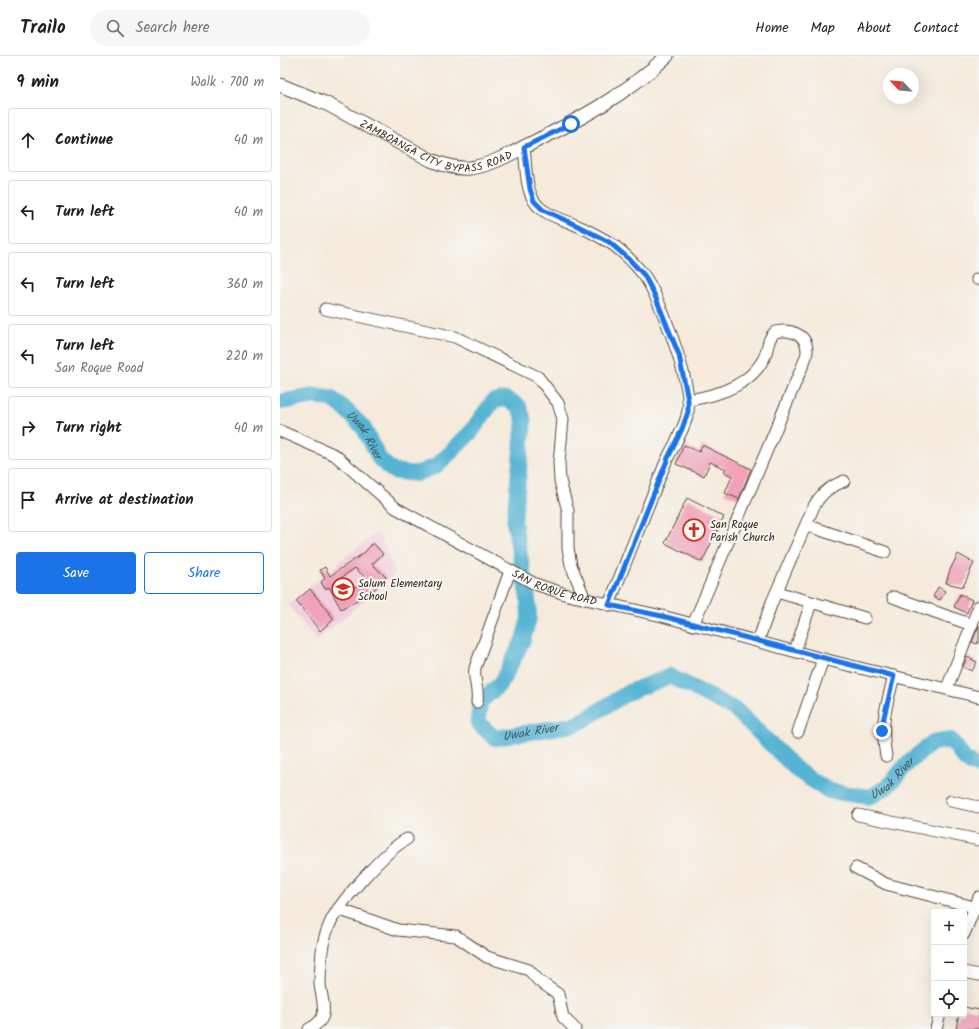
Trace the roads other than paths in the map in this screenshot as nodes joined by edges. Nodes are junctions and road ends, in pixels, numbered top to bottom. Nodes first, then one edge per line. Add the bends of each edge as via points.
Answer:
1 (667, 56) edge
2 (280, 85) edge
3 (524, 147) junction
4 (325, 309) dead end
5 (688, 400) junction
6 (280, 430) edge
7 (844, 481) dead end
8 (806, 525) junction
9 (885, 552) dead end
10 (510, 571) junction
11 (777, 592) junction
12 (893, 597) dead end
13 (586, 599) junction
14 (811, 603) junction
15 (609, 605) junction
16 (979, 606) edge
17 (865, 618) dead end
18 (693, 625) junction
19 (972, 625) junction
20 (758, 642) junction
21 (795, 651) junction
22 (823, 659) junction
23 (894, 676) junction
24 (947, 688) junction
25 (979, 697) edge
26 (477, 702) dead end
27 (798, 732) dead end
28 (886, 756) dead end
29 (950, 801) dead end
30 (979, 807) edge
31 (858, 815) dead end
32 (407, 839) dead end
33 (979, 840) edge
34 (856, 868) dead end
35 (979, 897) edge
36 (338, 909) junction
37 (975, 915) edge
38 (967, 929) edge
39 (967, 973) edge
40 (979, 975) edge
41 (939, 1017) edge
42 (309, 1029) edge
43 (575, 1029) edge
44 (936, 1029) edge

1 - 3 main road, ZAMBOANGA CITY BYPASS ROAD via 621,95
2 - 3 main road, ZAMBOANGA CITY BYPASS ROAD via 327,104 445,166 480,166
3 - 5 street via 534,201 543,210 609,242 644,275 679,355
4 - 13 street via 455,337 538,377 558,403 563,419 559,463 560,481 568,511 568,548 571,565
5 - 15 street via 688,412 682,429
5 - 18 street via 714,396 747,378 764,359 768,340 775,332 790,331 799,334 804,342 807,351 802,367
6 - 10 street, SAN ROQUE ROAD via 335,455 396,508
7 - 8 street via 828,488 820,495
8 - 9 street
8 - 11 street
10 - 13 street, SAN ROQUE ROAD via 535,584
10 - 26 street via 475,668
11 - 14 street
11 - 20 street
12 - 19 street
13 - 15 street, SAN ROQUE ROAD
14 - 17 street
14 - 21 street
15 - 18 street, SAN ROQUE ROAD
16 - 19 street
18 - 20 street, SAN ROQUE ROAD
19 - 24 street
20 - 21 street, SAN ROQUE ROAD
21 - 22 street, SAN ROQUE ROAD
22 - 23 street, SAN ROQUE ROAD
22 - 27 street
23 - 24 street, SAN ROQUE ROAD
23 - 28 street via 883,721
24 - 25 street, SAN ROQUE ROAD
29 - 30 street
31 - 33 street
32 - 36 street via 391,850
34 - 37 street via 886,884
35 - 37 street
36 - 42 street via 326,932 323,948 320,983 323,1016
36 - 43 street via 398,930 456,936 487,957 529,970 539,981 558,994 563,1017
37 - 38 street
39 - 40 street
41 - 44 street

